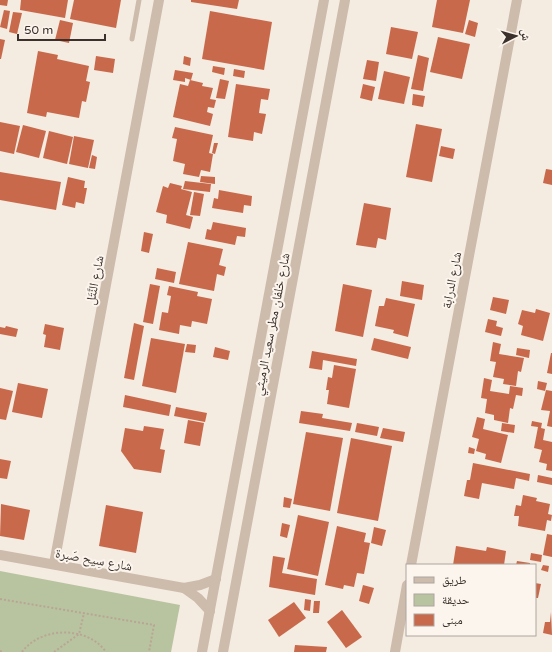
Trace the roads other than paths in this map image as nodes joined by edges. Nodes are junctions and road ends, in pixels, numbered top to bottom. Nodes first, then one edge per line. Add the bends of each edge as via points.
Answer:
1 (139, 0) edge
2 (159, 0) edge
3 (324, 0) edge
4 (345, 0) edge
5 (517, 0) edge
6 (132, 39) dead end
7 (0, 555) edge
8 (54, 564) junction
9 (411, 564) edge
10 (216, 578) junction
11 (184, 588) junction
12 (406, 591) edge
13 (210, 611) junction
14 (202, 652) edge
15 (223, 652) edge
16 (395, 652) edge

1 - 6 lane
2 - 8 street, شارع النَّتَل
3 - 10 street, شارع خلفان مطر سعيد الرميثي
4 - 15 street, شارع خلفان مطر سعيد الرميثي
5 - 9 street, شارع الدرابة
7 - 8 street, شارع سِيح صَبرة
8 - 11 street, شارع سِيح صَبرة
10 - 11 street, شارع سِيح صَبرة
10 - 13 street, شارع خلفان مطر سعيد الرميثي
11 - 13 street, شارع سِيح صَبرة
12 - 16 street
13 - 14 street, شارع خلفان مطر سعيد الرميثي

